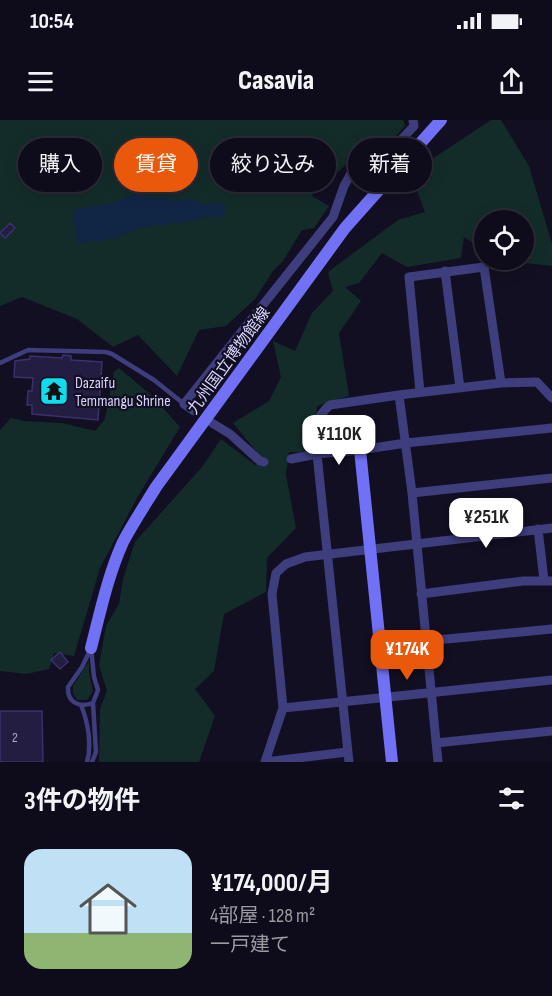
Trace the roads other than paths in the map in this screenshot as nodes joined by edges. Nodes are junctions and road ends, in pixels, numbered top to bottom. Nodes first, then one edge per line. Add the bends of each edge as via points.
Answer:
1 (413, 120) edge
2 (441, 120) edge
3 (445, 271) junction
4 (0, 363) edge
5 (501, 382) junction
6 (460, 388) junction
7 (420, 392) junction
8 (399, 395) junction
9 (552, 398) edge
10 (183, 404) junction
11 (194, 411) dead end
12 (212, 423) dead end
13 (552, 428) edge
14 (406, 443) junction
15 (360, 450) junction
16 (317, 454) junction
17 (291, 459) dead end
18 (264, 462) dead end
19 (552, 478) edge
20 (412, 493) junction
21 (552, 528) edge
22 (538, 529) junction
23 (416, 544) junction
24 (371, 550) junction
25 (328, 555) junction
26 (548, 580) edge
27 (421, 594) junction
28 (552, 629) edge
29 (426, 641) junction
30 (91, 648) junction
31 (552, 680) edge
32 (432, 692) junction
33 (385, 697) junction
34 (343, 701) junction
35 (93, 703) junction
36 (81, 705) junction
37 (282, 708) junction
38 (552, 730) edge
39 (436, 742) junction
40 (347, 752) junction
41 (87, 762) edge
42 (92, 762) edge
43 (265, 762) edge
44 (349, 762) edge
45 (392, 762) edge
46 (438, 762) edge

1 - 10 street via 414,126 382,160 353,170 333,217
2 - 30 main road, 九州国立博物館線 via 345,228 156,487 123,544
3 - 5 street via 484,267
3 - 6 street
3 - 7 street via 409,277
4 - 10 lane via 28,350 106,352 154,380
5 - 6 street
5 - 9 street via 537,382
6 - 7 street
7 - 8 street
8 - 14 street
8 - 16 street via 330,405 317,421
10 - 11 street
12 - 18 street
13 - 14 street
14 - 15 street
14 - 20 street
15 - 16 street
15 - 24 main road
16 - 17 street
16 - 25 street
19 - 20 street
20 - 23 street
21 - 22 street
22 - 23 street
22 - 26 street
23 - 24 street
23 - 27 street
24 - 25 street
24 - 33 main road
25 - 34 street
25 - 37 street via 305,557 286,564 276,573 272,594
26 - 27 street
27 - 29 street
28 - 29 street
29 - 32 street
30 - 35 lane via 98,690
30 - 36 lane via 69,687 70,698
31 - 32 street
32 - 33 street
32 - 39 street
33 - 34 street
33 - 45 main road
34 - 37 street
34 - 40 street
35 - 36 lane
35 - 42 lane via 96,752
36 - 41 lane via 86,719
37 - 43 street
38 - 39 street
39 - 46 street
40 - 43 street
40 - 44 street

